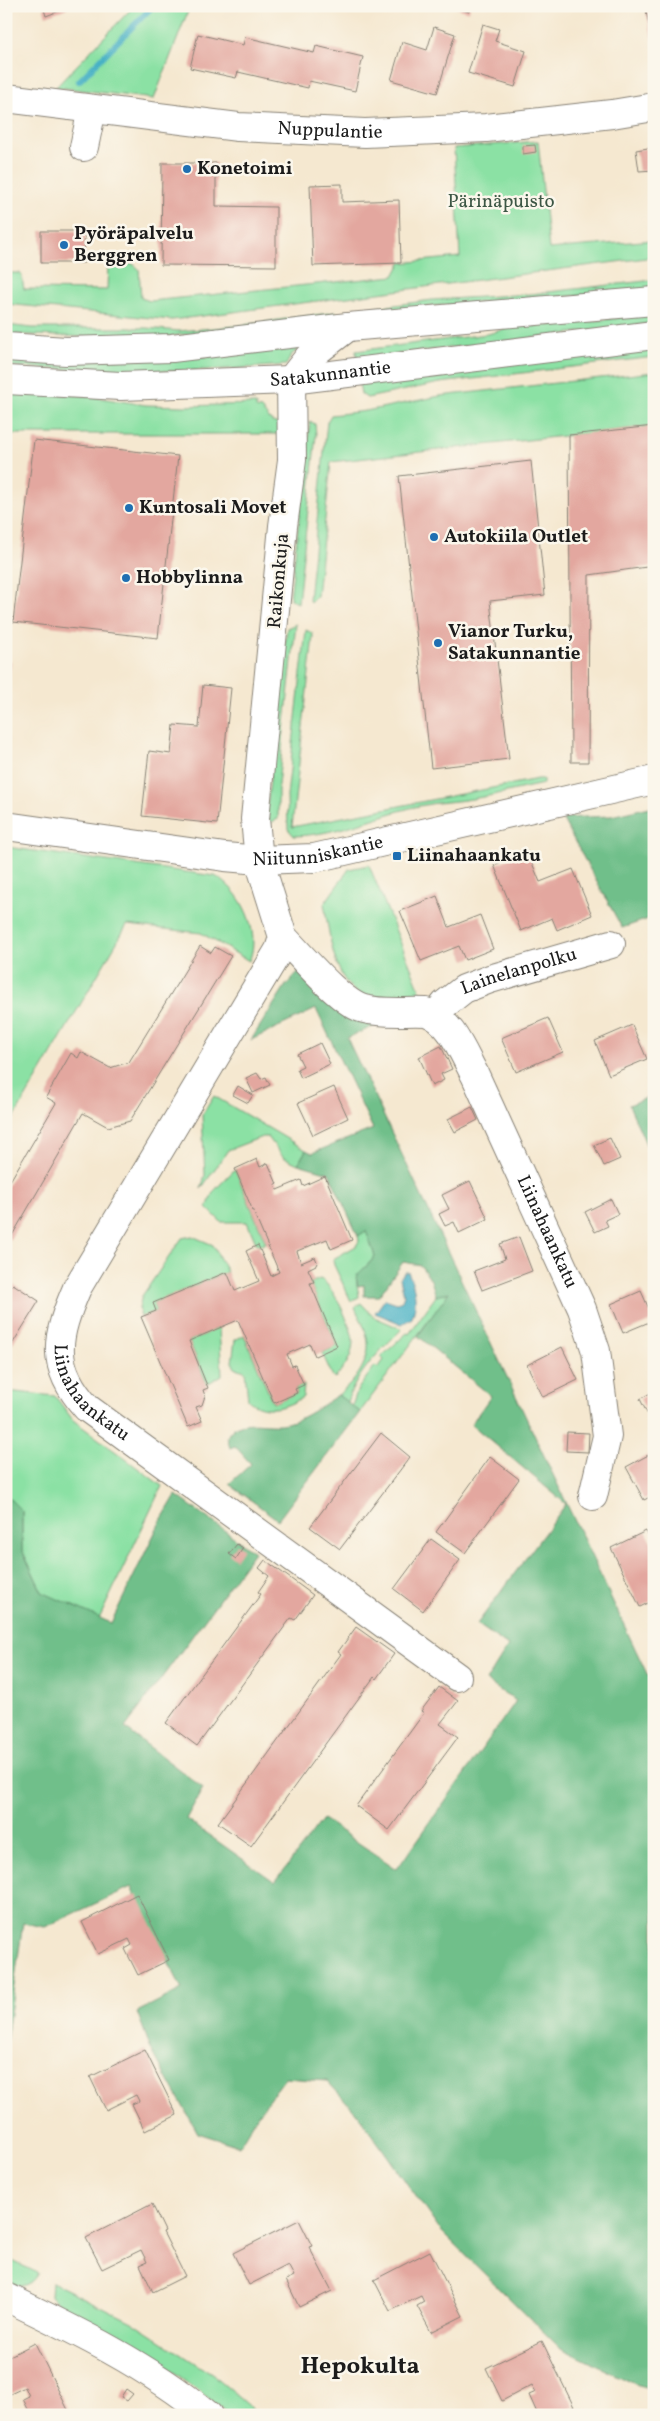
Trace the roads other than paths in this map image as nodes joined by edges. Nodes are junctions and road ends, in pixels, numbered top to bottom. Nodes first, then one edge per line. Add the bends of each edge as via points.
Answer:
1 (6, 98) edge
2 (654, 107) edge
3 (92, 108) junction
4 (84, 146) dead end
5 (654, 301) edge
6 (348, 328) junction
7 (654, 335) edge
8 (6, 347) edge
9 (6, 380) edge
10 (291, 380) junction
11 (654, 780) edge
12 (6, 826) edge
13 (259, 860) junction
14 (283, 937) junction
15 (611, 944) dead end
16 (436, 1015) junction
17 (593, 1496) dead end
18 (457, 1677) dead end
19 (6, 2297) edge
20 (208, 2415) edge

1 - 3 street, Nuppulantie
2 - 3 street, Nuppulantie via 486,128 366,132 238,126
3 - 4 street
5 - 6 street
6 - 8 street via 163,349 74,351
6 - 10 street via 309,357
7 - 10 street, Satakunnantie
9 - 10 street, Satakunnantie via 121,386
10 - 13 street, Raikonkuja via 292,460 255,819
11 - 13 street, Niitunniskantie via 314,858
12 - 13 street, Niitunniskantie
13 - 14 street
14 - 16 street via 334,989 362,1008
14 - 18 street, Liinahaankatu via 279,950 77,1288 62,1326 58,1349 60,1361 77,1397 102,1420
15 - 16 street, Lainelanpolku via 464,989
16 - 17 street, Liinahaankatu via 454,1038 475,1075 582,1309 596,1351 606,1436
19 - 20 street via 112,2349

